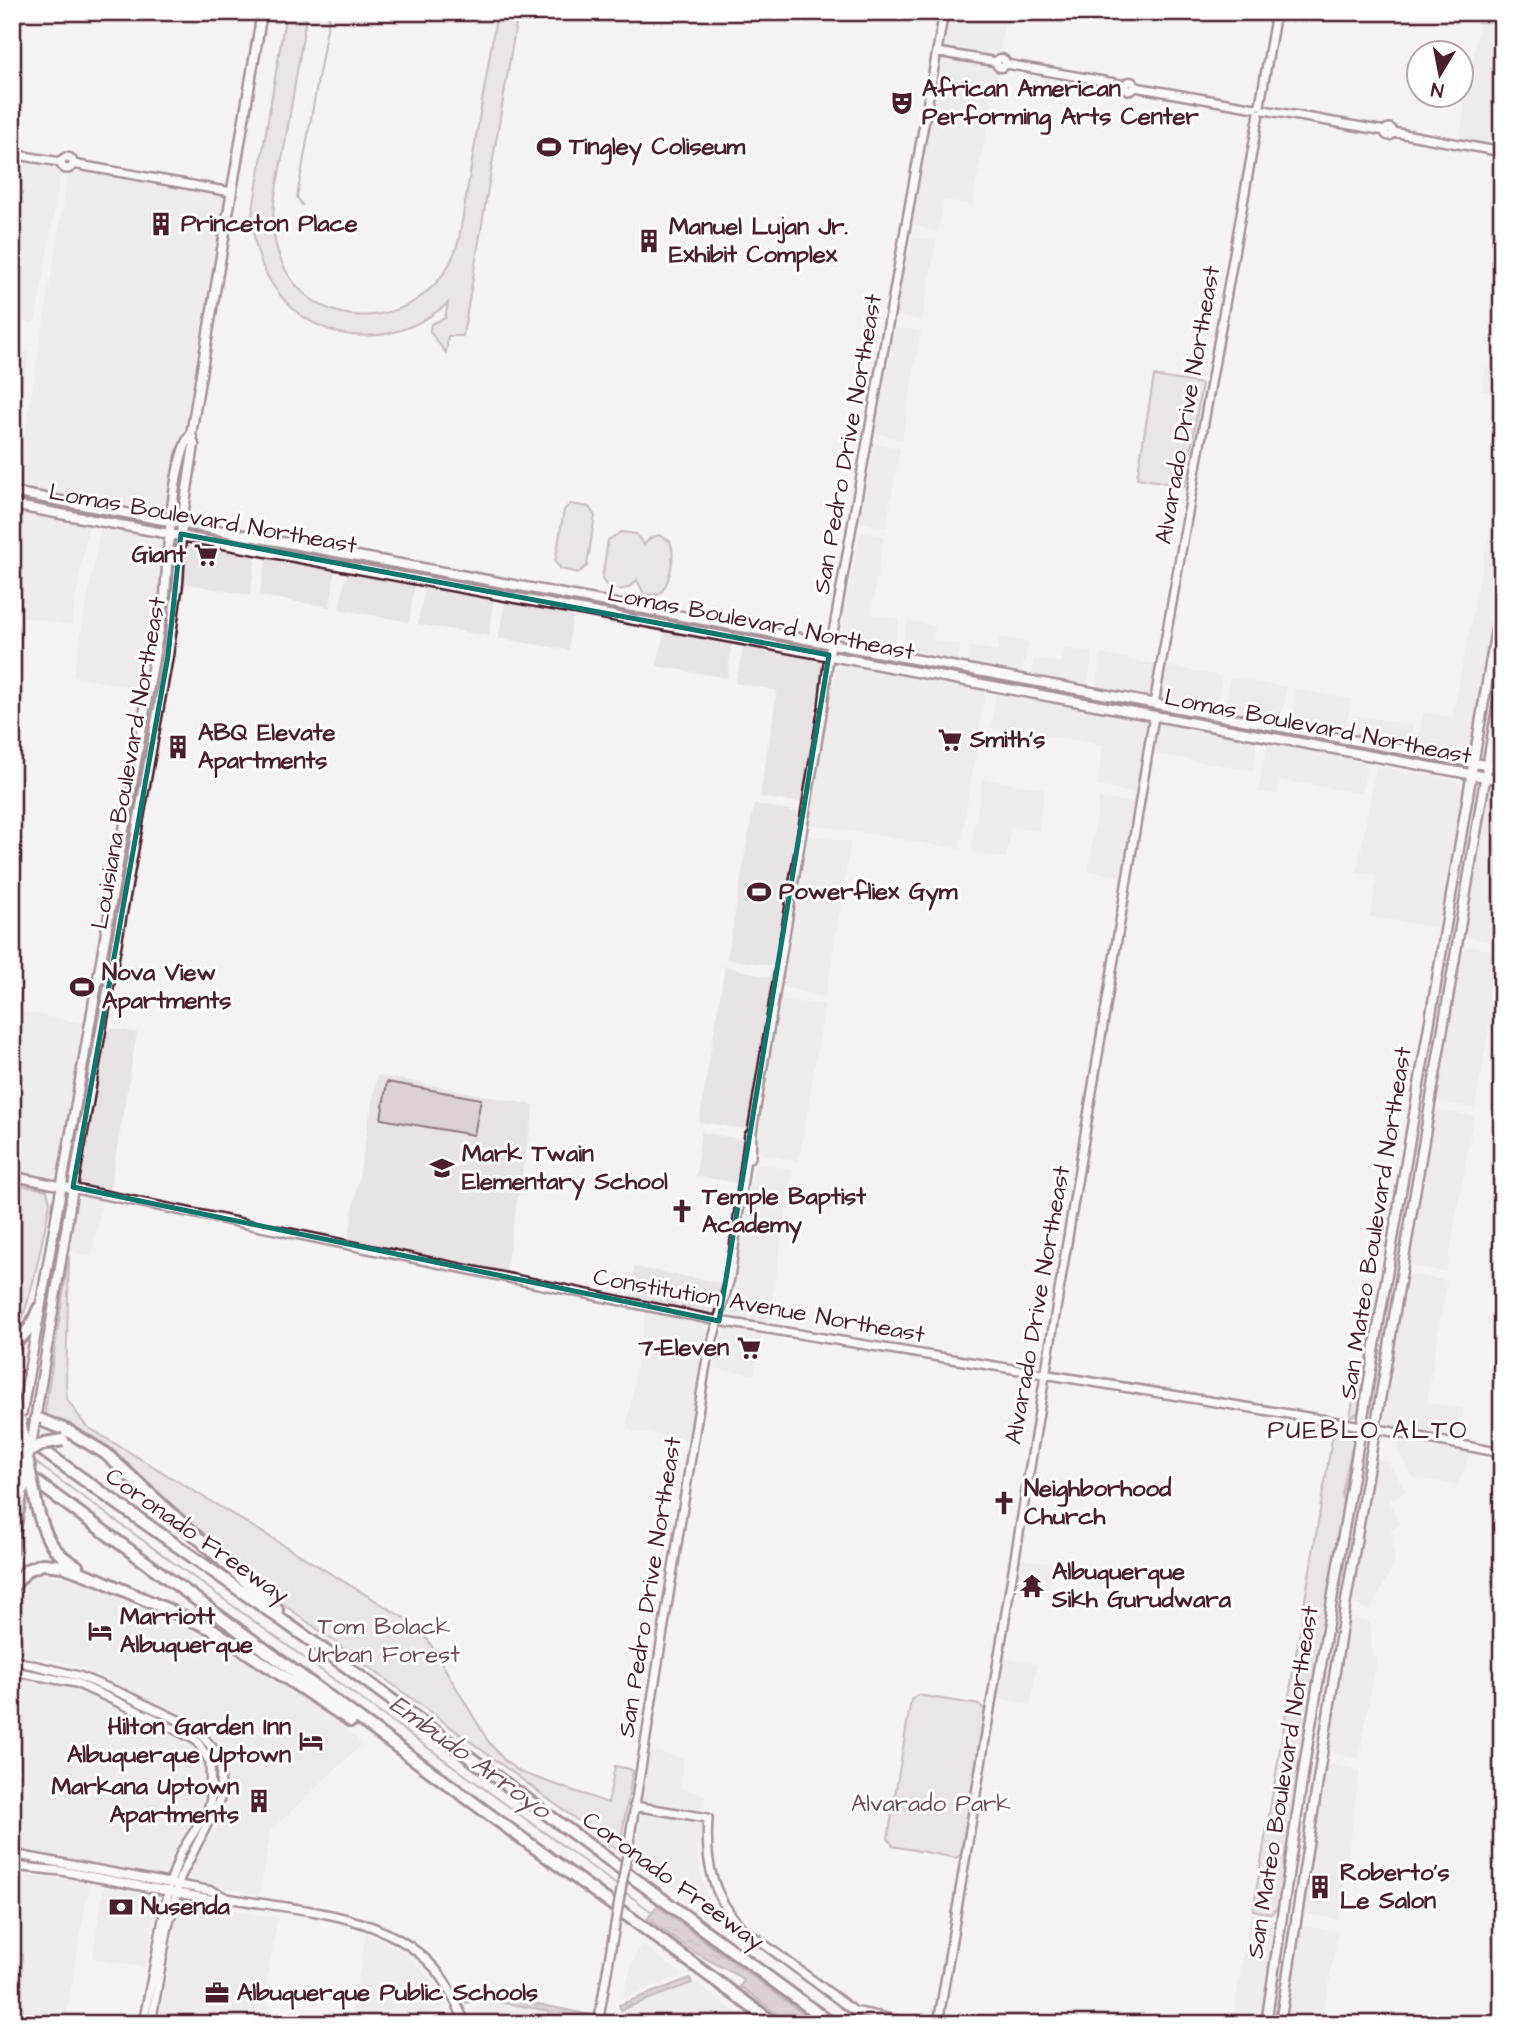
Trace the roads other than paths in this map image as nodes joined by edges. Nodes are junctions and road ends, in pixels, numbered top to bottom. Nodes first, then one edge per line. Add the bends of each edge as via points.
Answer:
1 (262, 12) edge
2 (944, 12) edge
3 (1276, 12) edge
4 (937, 52) junction
5 (1259, 109) junction
6 (1502, 152) edge
7 (12, 154) edge
8 (231, 192) junction
9 (191, 434) junction
10 (12, 492) edge
11 (12, 505) edge
12 (171, 520) junction
13 (182, 522) junction
14 (170, 532) junction
15 (181, 534) junction
16 (1502, 594) edge
17 (832, 643) junction
18 (829, 655) junction
19 (1502, 679) edge
20 (1154, 704) junction
21 (1154, 716) junction
22 (1473, 764) junction
23 (1486, 765) junction
24 (1502, 768) edge
25 (1471, 776) junction
26 (1485, 778) junction
27 (1502, 780) edge
28 (12, 1177) edge
29 (61, 1185) junction
30 (73, 1187) junction
31 (39, 1308) junction
32 (719, 1321) junction
33 (12, 1346) edge
34 (1045, 1374) junction
35 (36, 1420) junction
36 (1362, 1426) junction
37 (1374, 1428) junction
38 (33, 1434) joint
39 (88, 1443) junction
40 (19, 1446) edge
41 (1502, 1454) edge
42 (12, 1471) edge
43 (46, 1489) junction
44 (23, 1492) joint
45 (12, 1552) edge
46 (97, 1579) junction
47 (12, 1588) edge
48 (313, 1642) junction
49 (12, 1660) edge
50 (12, 1671) edge
51 (395, 1747) junction
52 (634, 1806) junction
53 (15, 1854) edge
54 (12, 1866) edge
55 (174, 1883) junction
56 (167, 1892) junction
57 (176, 1893) junction
58 (227, 1898) junction
59 (143, 2024) edge
60 (151, 2024) edge
61 (466, 2024) edge
62 (598, 2024) edge
63 (775, 2024) edge
64 (832, 2024) edge
65 (916, 2024) edge
66 (938, 2024) edge
67 (1266, 2024) edge
68 (1280, 2024) edge

1 - 8 main road, Louisiana Boulevard Northeast
2 - 4 street, San Pedro Drive Northeast
3 - 5 street, Alvarado Drive Northeast
4 - 5 street via 997,62 1002,59 1006,64 1126,85 1131,82 1135,87
4 - 17 street, San Pedro Drive Northeast
5 - 6 street
5 - 20 street, Alvarado Drive Northeast
7 - 8 street via 61,162 66,169 73,164
8 - 9 main road, Louisiana Boulevard Northeast
9 - 12 main road, Louisiana Boulevard Northeast via 184,445
9 - 13 main road, Louisiana Boulevard Northeast via 194,445
10 - 12 main road, Lomas Boulevard Northeast
11 - 14 main road, Lomas Boulevard Northeast
12 - 13 main road, Lomas Boulevard Northeast
12 - 14 main road, Louisiana Boulevard Northeast
13 - 15 main road, Louisiana Boulevard Northeast
13 - 17 main road, Lomas Boulevard Northeast
14 - 15 main road, Lomas Boulevard Northeast
14 - 29 main road, Louisiana Boulevard Northeast via 164,600
15 - 18 main road, Lomas Boulevard Northeast
15 - 30 main road, Louisiana Boulevard Northeast via 169,649
16 - 22 main road, San Mateo Boulevard Northeast
17 - 18 street, San Pedro Drive Northeast
17 - 20 main road, Lomas Boulevard Northeast
18 - 21 main road, Lomas Boulevard Northeast
18 - 32 street, San Pedro Drive Northeast via 748,1142 730,1278
19 - 23 main road, San Mateo Boulevard Northeast
20 - 22 main road, Lomas Boulevard Northeast
21 - 25 main road, Lomas Boulevard Northeast
21 - 34 street, Alvarado Drive Northeast
22 - 23 main road, Lomas Boulevard Northeast
22 - 25 main road, San Mateo Boulevard Northeast
23 - 24 main road, Lomas Boulevard Northeast
23 - 26 main road, San Mateo Boulevard Northeast
25 - 26 main road, Lomas Boulevard Northeast
25 - 36 main road, San Mateo Boulevard Northeast
26 - 27 main road, Lomas Boulevard Northeast
26 - 37 main road, San Mateo Boulevard Northeast
28 - 29 street, Constitution Avenue Northeast
29 - 30 street, Constitution Avenue Northeast
29 - 31 main road, Louisiana Boulevard Northeast
30 - 32 street, Constitution Avenue Northeast
30 - 35 main road, Louisiana Boulevard Northeast
31 - 33 highway via 30,1328
31 - 40 main road, Louisiana Boulevard Northeast
32 - 34 street, Constitution Avenue Northeast
32 - 52 street, San Pedro Drive Northeast via 706,1364
34 - 36 street, Constitution Avenue Northeast
34 - 66 street, Alvarado Drive Northeast
35 - 38 main road, Louisiana Boulevard Northeast, bridge
35 - 39 highway
36 - 37 street, Constitution Avenue Northeast
36 - 67 main road, San Mateo Boulevard Northeast
37 - 41 street, Constitution Avenue Northeast
37 - 68 main road, San Mateo Boulevard Northeast
38 - 40 highway, bridge
39 - 40 highway, bridge via 63,1440
39 - 48 highway
40 - 42 highway, bridge
40 - 43 highway, Coronado Freeway
40 - 44 highway, bridge
40 - 46 highway, bridge via 49,1544
40 - 48 highway, Coronado Freeway
42 - 43 highway
43 - 51 highway, Coronado Freeway
44 - 45 main road
46 - 47 highway via 63,1566 42,1564 27,1570
46 - 51 highway via 212,1629
48 - 64 highway, Coronado Freeway
49 - 55 street via 90,1680 191,1726 212,1746 221,1768 220,1799
50 - 55 street via 76,1683 180,1730 205,1750 213,1771 211,1798 181,1852
51 - 63 highway, Coronado Freeway
52 - 62 street, San Pedro Drive Northeast, bridge
52 - 65 street via 708,1818 706,1857 712,1883 741,1927 854,2011
53 - 55 street
54 - 56 street
55 - 56 street
55 - 57 street
55 - 58 street
56 - 57 street
56 - 59 street
57 - 58 street
57 - 60 street
58 - 61 street via 365,1924 393,1936 439,1974

